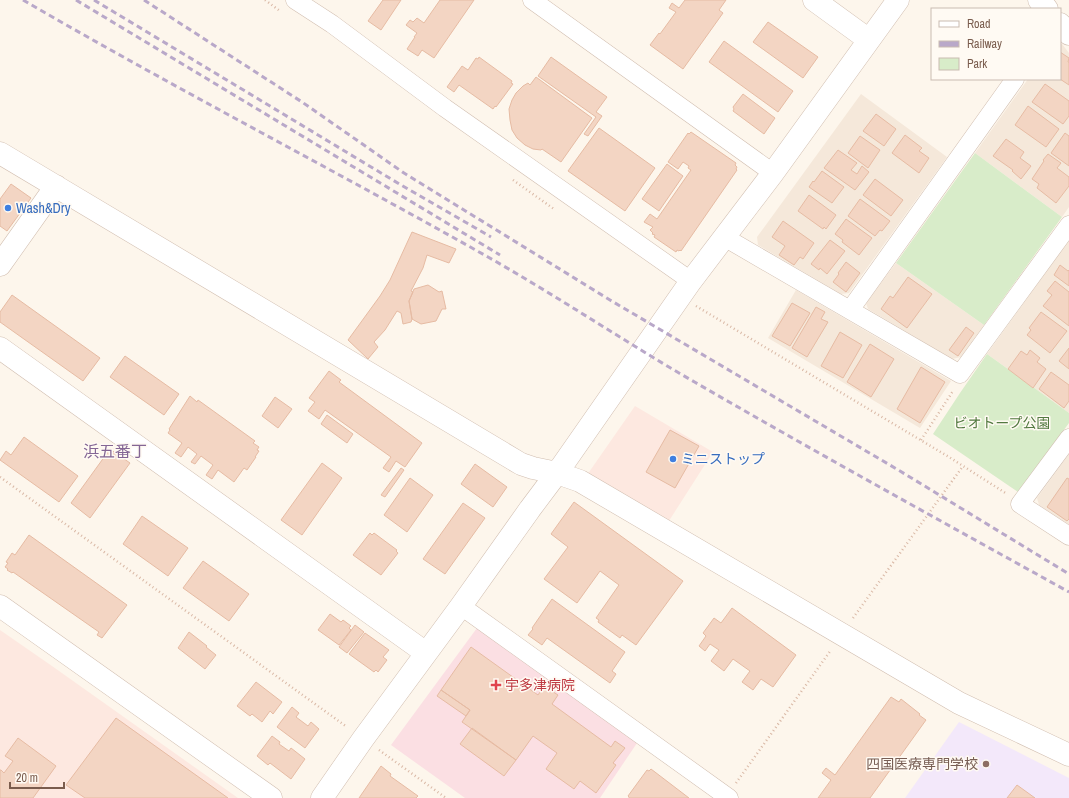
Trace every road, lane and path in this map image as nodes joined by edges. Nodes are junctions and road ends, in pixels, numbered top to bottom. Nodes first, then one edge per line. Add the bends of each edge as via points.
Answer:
1 (295, 0) edge
2 (532, 0) edge
3 (814, 0) edge
4 (898, 0) edge
5 (1039, 0) edge
6 (1046, 8) edge
7 (1061, 25) edge
8 (1069, 34) edge
9 (869, 40) junction
10 (1014, 80) edge
11 (0, 153) edge
12 (773, 173) junction
13 (56, 186) junction
14 (1069, 225) edge
15 (724, 237) junction
16 (0, 265) edge
17 (691, 281) junction
18 (697, 307) dead end
19 (850, 310) junction
20 (0, 348) edge
21 (960, 374) junction
22 (1069, 438) edge
23 (921, 440) junction
24 (557, 473) junction
25 (0, 477) edge
26 (1020, 504) junction
27 (1069, 536) edge
28 (0, 606) edge
29 (461, 606) junction
30 (426, 653) junction
31 (363, 739) junction
32 (1069, 755) edge
33 (271, 798) edge
34 (322, 798) edge
35 (446, 798) edge
36 (729, 798) edge

1 - 17 street
2 - 12 street
3 - 9 street
4 - 9 street
5 - 6 street
7 - 8 street
9 - 12 street
10 - 19 street
11 - 13 street
12 - 15 street
13 - 16 street
13 - 24 street via 521,464
14 - 21 street
15 - 17 street
15 - 19 street
17 - 24 street
18 - 23 path
19 - 21 street
20 - 30 street
21 - 23 path via 956,386
22 - 26 street
23 - 26 path
24 - 29 street
24 - 32 street via 580,481 959,703
25 - 31 path
26 - 27 street
28 - 33 street
29 - 30 street
29 - 36 street
30 - 31 street
31 - 34 street
31 - 35 path

